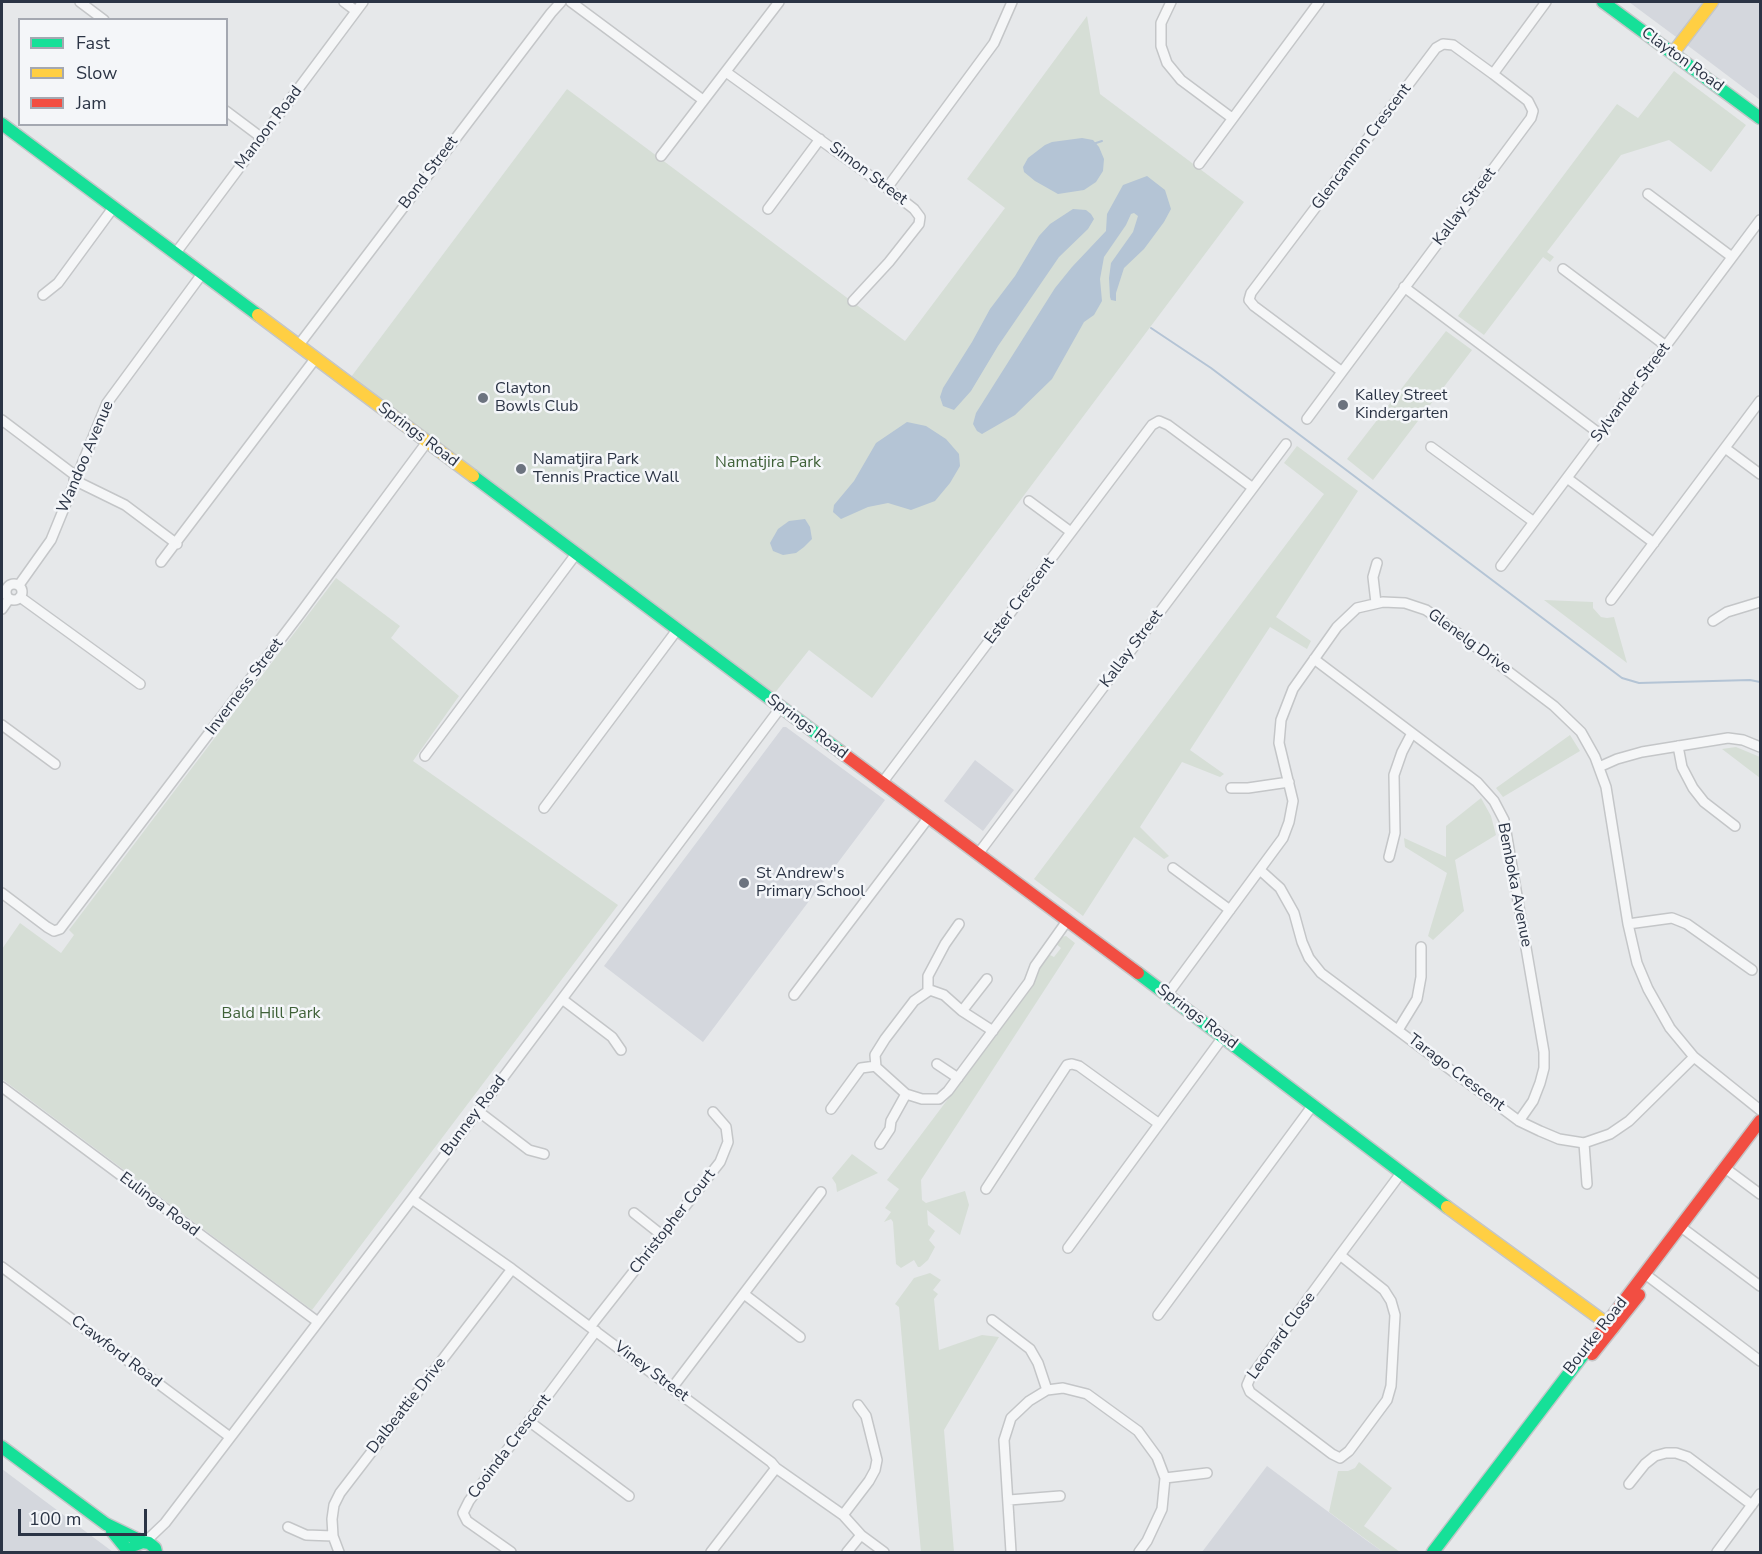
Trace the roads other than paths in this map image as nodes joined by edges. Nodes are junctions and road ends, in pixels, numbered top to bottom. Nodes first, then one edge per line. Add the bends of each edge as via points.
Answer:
1 (80, 2) edge
2 (344, 2) edge
3 (363, 2) edge
4 (561, 2) edge
5 (571, 2) edge
6 (779, 2) edge
7 (1012, 2) edge
8 (1171, 2) edge
9 (1319, 2) edge
10 (1546, 2) edge
11 (1603, 2) edge
12 (1712, 2) edge
13 (356, 11) junction
14 (101, 18) edge
15 (1673, 53) junction
16 (726, 72) junction
17 (1493, 75) junction
18 (703, 100) junction
19 (228, 112) edge
20 (1232, 118) junction
21 (1761, 118) edge
22 (2, 124) edge
23 (262, 138) junction
24 (820, 139) junction
25 (661, 156) dead end
26 (1199, 164) dead end
27 (886, 188) junction
28 (1648, 194) dead end
29 (113, 208) junction
30 (768, 209) dead end
31 (1761, 220) edge
32 (175, 254) junction
33 (1732, 257) junction
34 (1563, 269) dead end
35 (202, 274) junction
36 (1404, 287) junction
37 (43, 295) dead end
38 (853, 301) dead end
39 (298, 346) junction
40 (1666, 346) junction
41 (315, 359) junction
42 (1341, 371) junction
43 (1761, 401) edge
44 (1306, 418) dead end
45 (2, 420) edge
46 (1600, 434) junction
47 (427, 442) junction
48 (1286, 444) dead end
49 (1431, 447) dead end
50 (1725, 448) junction
51 (1761, 474) edge
52 (75, 478) junction
53 (1567, 478) junction
54 (1253, 488) junction
55 (1029, 501) dead end
56 (1534, 522) junction
57 (1071, 532) junction
58 (1654, 543) junction
59 (177, 544) junction
60 (576, 554) junction
61 (161, 562) dead end
62 (1377, 563) dead end
63 (1501, 566) dead end
64 (4, 585) edge
65 (19, 585) junction
66 (20, 597) junction
67 (9, 599) junction
68 (1611, 600) dead end
69 (1761, 602) edge
70 (1376, 603) junction
71 (2, 609) edge
72 (1713, 621) dead end
73 (677, 630) junction
74 (1314, 659) junction
75 (140, 684) dead end
76 (781, 707) junction
77 (2, 725) edge
78 (1412, 733) junction
79 (1678, 746) junction
80 (1761, 747) edge
81 (424, 756) dead end
82 (55, 764) dead end
83 (1599, 767) junction
84 (1289, 782) junction
85 (882, 783) junction
86 (1231, 788) dead end
87 (544, 808) dead end
88 (928, 817) junction
89 (1735, 826) dead end
90 (978, 854) junction
91 (1389, 857) dead end
92 (1173, 868) dead end
93 (1260, 870) junction
94 (2, 893) edge
95 (1230, 910) junction
96 (1067, 921) junction
97 (960, 924) dead end
98 (1628, 924) junction
99 (1421, 947) dead end
100 (1752, 970) dead end
101 (987, 979) dead end
102 (928, 992) junction
103 (794, 995) dead end
104 (1167, 995) junction
105 (562, 999) junction
106 (962, 1011) junction
107 (1398, 1030) junction
108 (993, 1031) junction
109 (1223, 1037) junction
110 (621, 1050) dead end
111 (1694, 1057) junction
112 (937, 1064) dead end
113 (876, 1066) junction
114 (958, 1078) junction
115 (2, 1087) edge
116 (906, 1094) junction
117 (1313, 1105) junction
118 (831, 1109) dead end
119 (1761, 1110) edge
120 (478, 1111) junction
121 (713, 1112) dead end
122 (1519, 1121) junction
123 (1761, 1121) edge
124 (1158, 1123) junction
125 (1761, 1129) edge
126 (1584, 1143) junction
127 (880, 1144) dead end
128 (544, 1154) dead end
129 (1727, 1170) junction
130 (1401, 1173) junction
131 (1587, 1184) dead end
132 (986, 1189) dead end
133 (821, 1192) dead end
134 (1761, 1194) edge
135 (412, 1199) junction
136 (634, 1213) dead end
137 (1683, 1228) junction
138 (663, 1236) junction
139 (1068, 1248) dead end
140 (1340, 1256) junction
141 (2, 1267) edge
142 (512, 1269) junction
143 (1648, 1277) junction
144 (1761, 1286) edge
145 (744, 1294) junction
146 (1158, 1315) dead end
147 (992, 1320) dead end
148 (318, 1322) junction
149 (1609, 1326) junction
150 (593, 1329) junction
151 (800, 1337) dead end
152 (1761, 1360) edge
153 (672, 1388) junction
154 (1047, 1390) junction
155 (858, 1405) dead end
156 (530, 1422) junction
157 (230, 1437) junction
158 (2, 1447) edge
159 (776, 1468) junction
160 (1207, 1473) dead end
161 (1165, 1478) junction
162 (1629, 1484) dead end
163 (1761, 1494) edge
164 (629, 1496) dead end
165 (1060, 1496) dead end
166 (1009, 1500) junction
167 (1752, 1505) junction
168 (843, 1515) junction
169 (106, 1524) junction
170 (288, 1527) dead end
171 (861, 1535) junction
172 (333, 1536) junction
173 (150, 1546) edge
174 (130, 1552) edge
175 (339, 1552) edge
176 (511, 1552) edge
177 (711, 1552) edge
178 (848, 1552) edge
179 (884, 1552) edge
180 (1011, 1552) edge
181 (1139, 1552) edge
182 (1433, 1552) edge
183 (1442, 1552) edge
184 (1718, 1552) edge

1 - 14 street
2 - 13 street
3 - 13 street, Manoon Road
4 - 39 street, Bond Street
5 - 18 street
6 - 16 street
7 - 27 street via 994,43
8 - 20 street via 1161,23 1161,46 1167,63 1181,80
9 - 20 street
10 - 17 street
11 - 15 main road, Clayton Road
12 - 15 main road
13 - 23 street, Manoon Road
15 - 21 main road, Clayton Road
16 - 18 street
16 - 24 street, Simon Street
17 - 36 street, Kallay Street via 1528,102 1533,111 1531,118
17 - 42 street, Glencannon Crescent via 1453,45 1436,48 1245,300
18 - 25 street
19 - 23 street
20 - 26 street
22 - 29 main road, Springs Road
23 - 32 street, Manoon Road
24 - 27 street, Simon Street
24 - 30 street
27 - 38 street, Simon Street via 914,209 920,217 919,224
28 - 33 street
29 - 32 main road, Springs Road
29 - 37 street via 58,283
31 - 33 street, Sylvander Street
32 - 35 main road, Springs Road
33 - 40 street, Sylvander Street
34 - 40 street
35 - 39 main road, Springs Road
35 - 52 street, Wandoo Avenue via 107,403
36 - 42 street, Kallay Street
36 - 46 street
39 - 41 main road, Springs Road
40 - 46 street, Sylvander Street
41 - 47 main road, Springs Road
41 - 59 street
42 - 44 street, Kallay Street
43 - 50 street
45 - 52 street
46 - 53 street, Sylvander Street
47 - 60 main road, Springs Road
47 - 94 street, Inverness Street via 60,929 54,931
48 - 54 street, Kallay Street
49 - 56 street
50 - 51 street
50 - 58 street
52 - 59 street via 125,505
52 - 65 street, Wandoo Avenue via 51,540
53 - 56 street, Sylvander Street
53 - 58 street
54 - 57 street, Ester Crescent via 1158,417
54 - 90 street, Kallay Street
55 - 57 street
56 - 63 street, Sylvander Street
57 - 85 street, Ester Crescent
58 - 68 street
59 - 61 street
60 - 73 main road, Springs Road
60 - 81 street
62 - 70 street via 1373,578
64 - 65 street
64 - 67 street
65 - 66 street
66 - 67 street
66 - 75 street
67 - 71 street
69 - 72 street via 1727,612
70 - 74 street, Glenelg Drive via 1357,608 1337,627
70 - 83 street, Glenelg Drive via 1413,605 1439,619 1566,716 1581,732
73 - 76 main road, Springs Road
73 - 87 street
74 - 78 street, Bemboka Avenue
74 - 84 street, Glenelg Drive via 1293,689 1281,720 1279,743
76 - 85 main road, Springs Road
76 - 105 street, Bunney Road
77 - 82 street
78 - 91 street via 1394,775 1395,833
78 - 122 street, Bemboka Avenue via 1477,782 1504,820 1544,1052 1544,1068 1533,1101
79 - 80 street via 1728,738
79 - 83 street via 1634,754
79 - 89 street via 1682,767 1693,788 1704,802
83 - 98 street, Glenelg Drive via 1608,796
84 - 86 street
84 - 93 street, Glenelg Drive via 1293,801 1289,822
85 - 88 main road, Springs Road
88 - 90 main road, Springs Road
88 - 103 street
90 - 96 main road, Springs Road
92 - 95 street
93 - 95 street, Glenelg Drive
93 - 107 street, Tarago Crescent via 1280,888 1294,913 1309,958 1321,973
95 - 104 street, Glenelg Drive
96 - 104 main road, Springs Road
96 - 108 street
97 - 102 street via 928,976
98 - 100 street via 1672,918 1687,924
98 - 111 street, Glenelg Drive via 1648,989 1670,1028
99 - 107 street via 1417,999
101 - 106 street
102 - 106 street via 944,995
102 - 113 street via 914,1001 881,1045 875,1055
104 - 109 main road, Springs Road
105 - 110 street via 612,1037
105 - 120 street, Bunney Road
106 - 108 street
107 - 122 street, Tarago Crescent
108 - 114 street
109 - 117 main road, Springs Road
109 - 124 street
111 - 119 street, Glenelg Drive
111 - 126 street via 1629,1121 1610,1134
112 - 114 street
113 - 116 street
113 - 118 street via 861,1068
114 - 116 street via 939,1099
115 - 148 street, Eulinga Road
116 - 127 street
117 - 130 main road, Springs Road
117 - 146 street
120 - 128 street via 530,1150
120 - 135 street, Bunney Road
121 - 138 street, Christopher Court via 726,1127 728,1142 720,1162
122 - 126 street, Tarago Crescent via 1559,1139
123 - 129 main road, Bourke Road
124 - 132 street via 1079,1066 1066,1065
124 - 139 street
125 - 129 main road, Bourke Road
126 - 131 street
129 - 134 street
129 - 137 main road, Bourke Road
130 - 140 street, Leonard Close
130 - 149 main road, Springs Road
133 - 145 street
135 - 142 street, Viney Street
135 - 148 street, Bunney Road
136 - 138 street
137 - 143 main road, Bourke Road
137 - 144 street
138 - 150 street, Christopher Court
140 - 140 street, Leonard Close via 1247,1385 1250,1392 1340,1458 1387,1400 1392,1386 1395,1315 1384,1290
141 - 157 street, Crawford Road
142 - 150 street, Viney Street
142 - 172 street, Dalbeattie Drive via 340,1493 333,1512
143 - 149 main road, Bourke Road
143 - 152 street
145 - 151 street
145 - 153 street
147 - 154 street via 1030,1349
148 - 157 street, Bunney Road
149 - 182 main road, Bourke Road
149 - 183 main road, Bourke Road
150 - 153 street, Viney Street
150 - 156 street, Cooinda Crescent
153 - 159 street, Viney Street
154 - 161 street via 1063,1388 1087,1394 1138,1431 1157,1457
154 - 166 street via 1011,1418 1004,1440
155 - 168 street via 866,1416 877,1460 869,1480
156 - 164 street
156 - 176 street, Cooinda Crescent via 463,1513 467,1521
157 - 173 street, Bunney Road
158 - 169 main road
159 - 168 street, Viney Street
159 - 177 street
160 - 161 street
161 - 181 street via 1162,1509
162 - 167 street via 1655,1456 1676,1453 1688,1457
163 - 167 street
165 - 166 street
166 - 180 street
167 - 184 street
168 - 171 street, Viney Street
169 - 173 main road
169 - 174 main road
170 - 172 street via 306,1535
171 - 178 street
171 - 179 street, Viney Street
172 - 175 street, Dalbeattie Drive
173 - 174 main road via 136,1545

